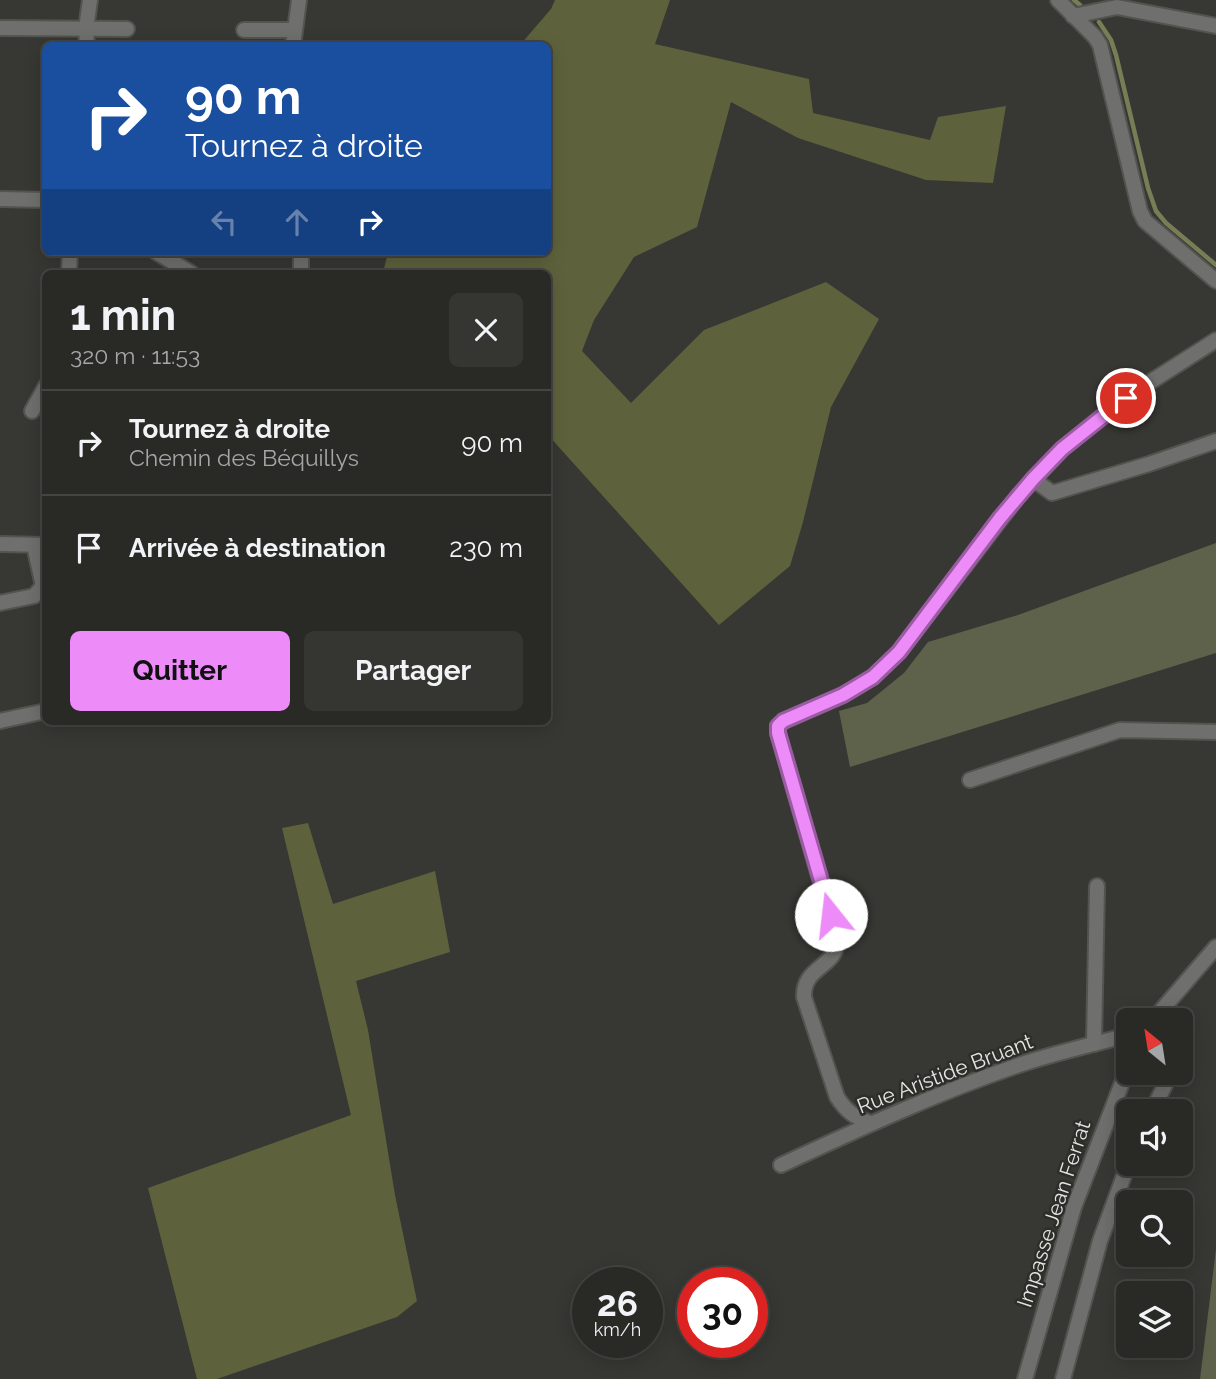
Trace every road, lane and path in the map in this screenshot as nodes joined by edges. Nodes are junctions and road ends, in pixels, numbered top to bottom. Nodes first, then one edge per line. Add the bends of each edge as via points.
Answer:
1 (90, 0) edge
2 (299, 0) edge
3 (1058, 0) edge
4 (1073, 16) junction
5 (1216, 26) edge
6 (0, 28) edge
7 (86, 29) junction
8 (127, 29) dead end
9 (244, 30) dead end
10 (294, 38) edge
11 (87, 42) edge
12 (0, 199) edge
13 (42, 200) edge
14 (163, 256) edge
15 (186, 270) edge
16 (1216, 281) edge
17 (1216, 340) edge
18 (42, 393) edge
19 (32, 411) dead end
20 (1216, 441) edge
21 (1033, 479) junction
22 (0, 544) edge
23 (40, 545) edge
24 (42, 572) edge
25 (42, 587) edge
26 (0, 603) edge
27 (42, 711) edge
28 (0, 720) edge
29 (1216, 732) edge
30 (970, 780) dead end
31 (1097, 886) dead end
32 (1216, 947) edge
33 (1163, 1008) edge
34 (1116, 1038) edge
35 (1094, 1044) junction
36 (1121, 1085) edge
37 (870, 1123) junction
38 (781, 1165) dead end
39 (1124, 1176) edge
40 (1025, 1379) edge
41 (1063, 1379) edge

1 - 7 street
2 - 10 street
3 - 4 street
4 - 5 street via 1117,7
4 - 16 street via 1100,45 1145,221
6 - 7 street
7 - 8 street
7 - 11 street
9 - 10 street
12 - 13 street
14 - 15 street
17 - 21 street via 1122,400
18 - 19 street
20 - 21 street via 1052,493
21 - 37 street via 899,652 873,677 778,726 837,939 838,950 808,977 804,997 836,1097 855,1118
22 - 23 street
23 - 24 street
25 - 26 street via 34,596
27 - 28 street
29 - 30 street via 1120,730
31 - 35 street
32 - 33 street
34 - 35 street, Rue Aristide Bruant
35 - 37 street, Rue Aristide Bruant via 1027,1062
36 - 40 street, Impasse Jean Ferrat via 1074,1207
37 - 38 street, Rue Aristide Bruant
39 - 41 street via 1100,1241

